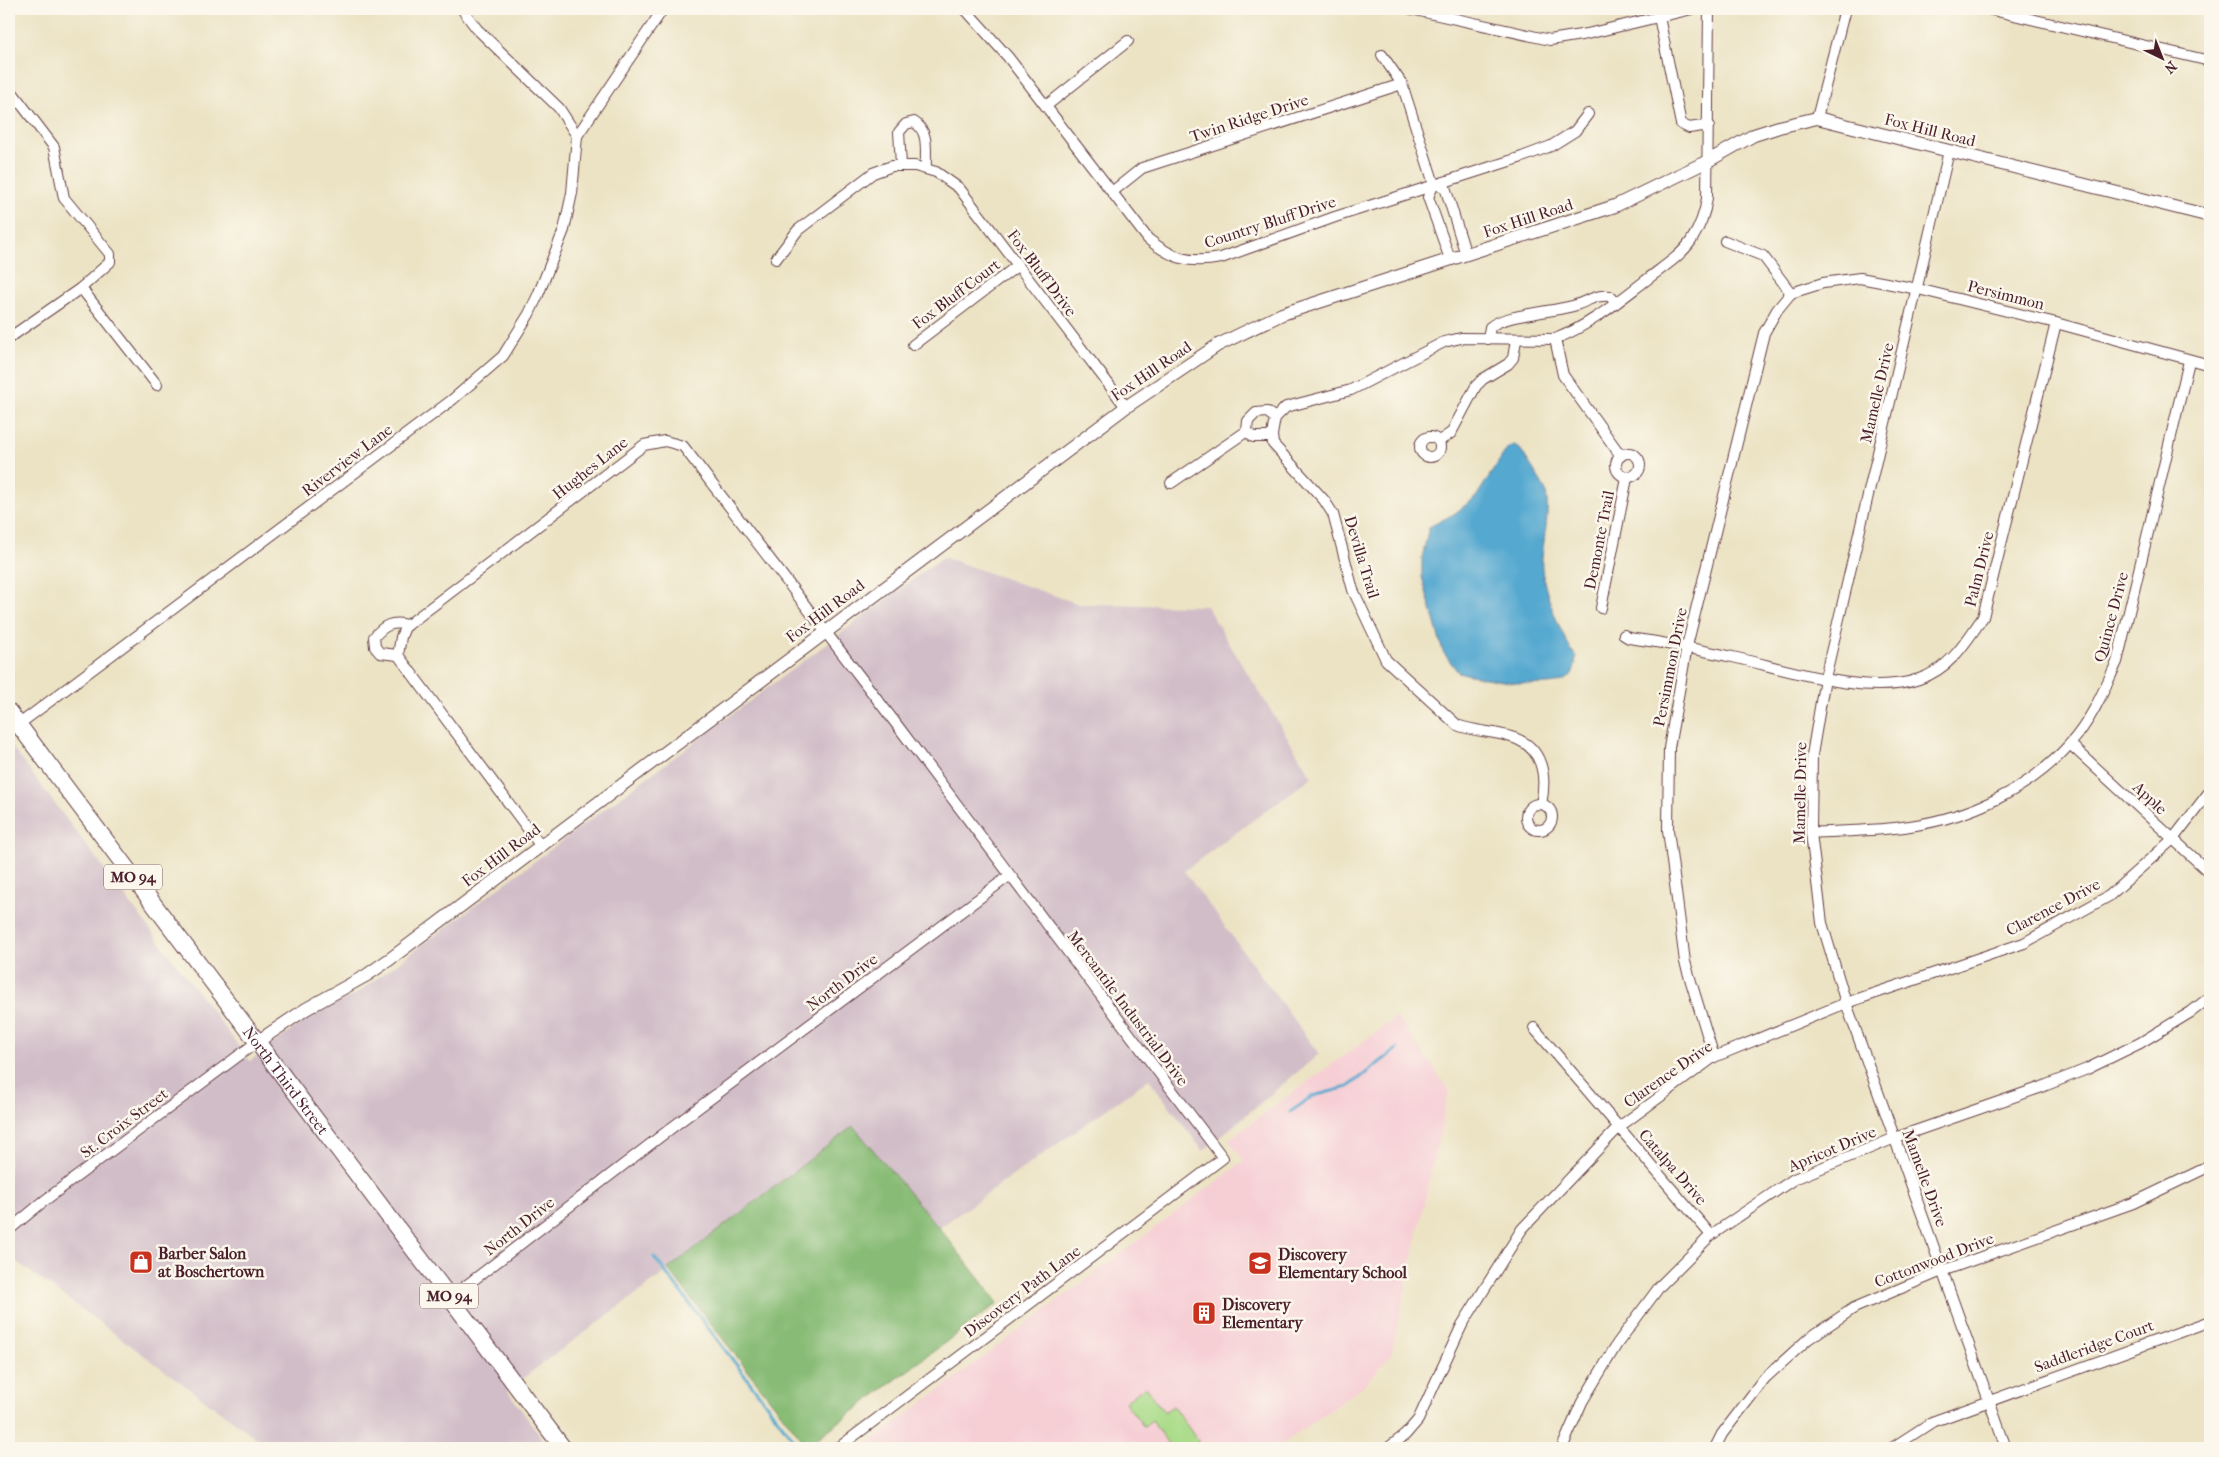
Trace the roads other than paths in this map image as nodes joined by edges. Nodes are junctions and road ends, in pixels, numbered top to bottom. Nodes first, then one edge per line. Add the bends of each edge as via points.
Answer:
1 (462, 9) edge
2 (663, 9) edge
3 (966, 9) edge
4 (1411, 9) edge
5 (1692, 9) edge
6 (1710, 9) edge
7 (1844, 9) edge
8 (1988, 9) edge
9 (1659, 17) junction
10 (1128, 41) dead end
11 (1382, 55) dead end
12 (2210, 61) edge
13 (1402, 84) junction
14 (9, 88) edge
15 (1046, 106) junction
16 (1588, 114) dead end
17 (1817, 118) junction
18 (1709, 125) junction
19 (577, 136) junction
20 (1949, 152) junction
21 (1708, 161) junction
22 (901, 165) junction
23 (926, 168) junction
24 (1434, 184) junction
25 (1112, 192) junction
26 (2210, 216) edge
27 (1725, 242) dead end
28 (1466, 254) junction
29 (776, 259) dead end
30 (1450, 259) junction
31 (1018, 266) junction
32 (81, 288) junction
33 (1918, 289) junction
34 (1791, 292) junction
35 (1616, 303) junction
36 (2056, 323) junction
37 (9, 338) edge
38 (1488, 339) junction
39 (1516, 340) junction
40 (1555, 340) junction
41 (913, 345) dead end
42 (2189, 361) junction
43 (2210, 366) edge
44 (156, 385) dead end
45 (1126, 407) junction
46 (1275, 418) junction
47 (1247, 431) junction
48 (1272, 437) junction
49 (1439, 441) dead end
50 (1621, 456) junction
51 (1627, 478) junction
52 (1171, 483) dead end
53 (1601, 608) dead end
54 (408, 625) junction
55 (825, 632) junction
56 (1624, 635) dead end
57 (1687, 646) junction
58 (398, 655) junction
59 (1825, 678) junction
60 (14, 718) edge
61 (2070, 744) junction
62 (2210, 791) edge
63 (1541, 804) dead end
64 (1811, 833) junction
65 (2173, 840) junction
66 (540, 845) junction
67 (2210, 873) edge
68 (1009, 876) junction
69 (2210, 997) edge
70 (1846, 1003) junction
71 (1534, 1028) dead end
72 (258, 1042) junction
73 (1714, 1057) junction
74 (1619, 1127) junction
75 (1895, 1138) junction
76 (1223, 1158) joint
77 (2210, 1166) edge
78 (9, 1230) edge
79 (1711, 1234) junction
80 (1942, 1271) junction
81 (450, 1298) junction
82 (2210, 1321) edge
83 (1989, 1400) junction
84 (563, 1448) edge
85 (838, 1448) edge
86 (1388, 1448) edge
87 (1562, 1448) edge
88 (1715, 1448) edge
89 (1892, 1448) edge
90 (2006, 1448) edge

1 - 19 street via 477,29 559,108
2 - 19 street, Riverview Lane
3 - 15 street, Country Bluff Drive via 986,29
4 - 9 street via 1550,40
5 - 9 street
6 - 18 street
7 - 17 street
8 - 12 street
9 - 18 street via 1681,124 1689,128
10 - 15 street
11 - 13 street
13 - 24 street
13 - 25 street, Twin Ridge Drive via 1142,168
14 - 32 street via 54,147 64,198 110,254 110,262
15 - 25 street, Country Bluff Drive
16 - 24 street, Country Bluff Drive via 1575,132 1551,146
17 - 20 street, Fox Hill Road
17 - 21 street, Fox Hill Road via 1754,135
18 - 21 street
19 - 60 street, Riverview Lane via 572,193 564,230 538,295 503,356 444,406
20 - 26 street, Fox Hill Road
20 - 33 street, Mamelle Drive
21 - 28 street, Fox Hill Road via 1615,206
21 - 35 street via 1705,214 1690,242
22 - 23 street, Fox Bluff Drive
22 - 23 street via 899,132 906,124 914,122 922,127 926,138
22 - 29 street, Fox Bluff Drive via 873,173 843,194 798,230
23 - 31 street, Fox Bluff Drive via 942,175 958,188
24 - 25 street, Country Bluff Drive via 1205,261 1187,260 1165,252 1148,239
24 - 28 street via 1445,187
24 - 30 street via 1428,196
27 - 34 street via 1763,256
28 - 30 street, Fox Hill Road
30 - 45 street, Fox Hill Road via 1282,314 1218,345
31 - 41 street, Fox Bluff Court
31 - 45 street, Fox Bluff Drive
32 - 37 street
32 - 44 street
33 - 34 street, Persimmon via 1860,278
33 - 36 street, Persimmon
33 - 59 street, Mamelle Drive
34 - 57 street, Persimmon Drive via 1764,332
35 - 38 street via 1610,296 1600,296 1558,310 1500,321 1490,327
35 - 40 street via 1591,322
36 - 42 street, Persimmon
36 - 59 street, Palm Drive via 1982,617 1964,646 1940,669 1919,680 1876,686
38 - 39 street
38 - 46 street via 1461,338 1444,342 1351,390 1286,407
39 - 40 street
39 - 49 street via 1513,358 1476,386 1451,432
40 - 50 street, Demonte Trail via 1563,375
42 - 43 street, Persimmon
42 - 61 street, Quince Drive via 2117,662 2097,704
45 - 55 street, Fox Hill Road
46 - 47 street via 1267,412 1256,413 1248,421
46 - 48 street
47 - 48 street via 1253,437
47 - 52 street
48 - 63 street, Devilla Trail via 1280,454 1333,514 1352,590 1386,660 1457,725 1511,736 1530,747 1539,758 1544,773
50 - 51 street, Demonte Trail via 1616,467
50 - 51 street, Demonte Trail via 1633,454 1640,462 1638,474
51 - 53 street, Demonte Trail
54 - 55 street, Hughes Lane via 644,445 665,442 683,446
54 - 58 street via 400,637
54 - 58 street via 398,622 384,625 374,637 380,654
55 - 66 street, Fox Hill Road
55 - 68 street
56 - 57 street, Palm Drive
57 - 59 street, Palm Drive
57 - 73 street, Persimmon Drive via 1669,748 1668,830 1685,962
58 - 66 street
59 - 64 street, Mamelle Drive via 1812,755
60 - 72 main road, North Third Street / MO 94
61 - 64 street, Quince Drive via 2016,789 1952,817 1909,826
61 - 65 street, Apple
62 - 65 street, Clarence Drive
64 - 70 street, Mamelle Drive via 1822,923
65 - 67 street, Apple
65 - 70 street, Clarence Drive via 2108,896 2024,943
66 - 72 street, Fox Hill Road via 390,959 306,1008
68 - 76 street, Mercantile Industrial Drive
68 - 81 street, North Drive
69 - 75 street, Apricot Drive via 2140,1043 2087,1069
70 - 73 street, Clarence Drive
70 - 75 street, Mamelle Drive
71 - 74 street, Catalpa Drive
72 - 78 street, St. Croix Street
72 - 81 main road, North Third Street / MO 94
73 - 74 street, Clarence Drive
74 - 79 street, Catalpa Drive
74 - 86 street, Clarence Drive via 1522,1229 1462,1326 1418,1420
75 - 79 street, Apricot Drive via 1794,1179
75 - 80 street, Mamelle Drive
76 - 85 street, Discovery Path Lane
77 - 80 street, Cottonwood Drive via 2133,1203
79 - 87 street, Apricot Drive via 1660,1286 1616,1344 1582,1402
80 - 83 street, Mamelle Drive
80 - 88 street, Cottonwood Drive via 1854,1308 1808,1339 1766,1378 1722,1434
81 - 84 main road, North Third Street / MO 94
82 - 83 street, Saddleridge Court
83 - 89 street, Saddleridge Court via 1932,1422
83 - 90 street, Mamelle Drive

